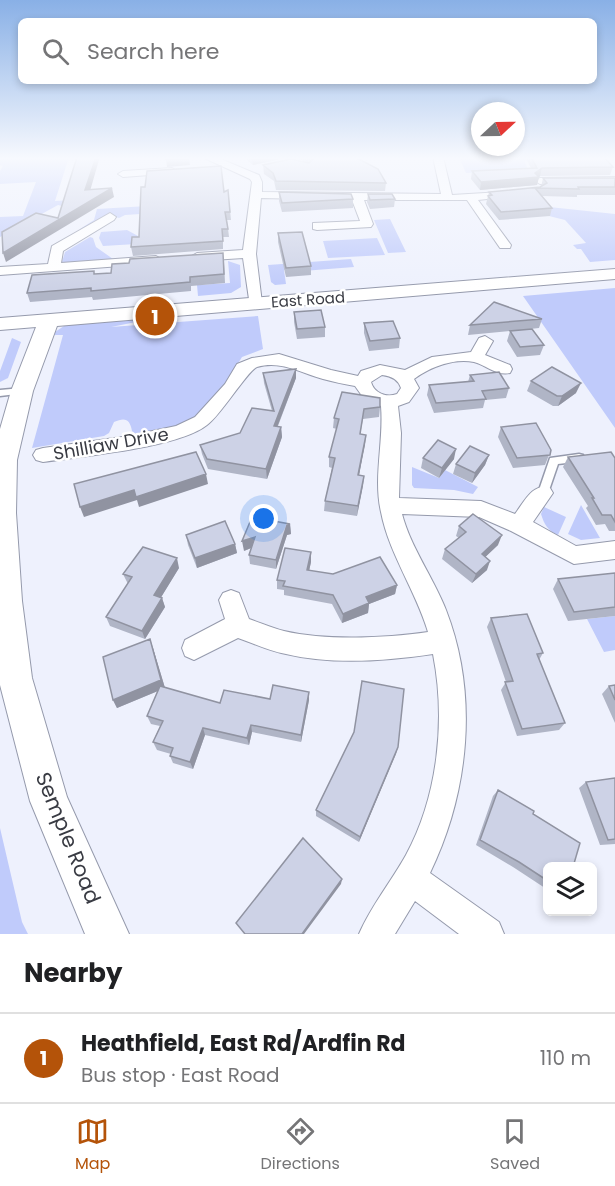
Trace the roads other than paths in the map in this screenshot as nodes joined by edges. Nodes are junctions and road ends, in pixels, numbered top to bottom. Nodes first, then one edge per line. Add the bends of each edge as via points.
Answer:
1 (255, 201) edge
2 (358, 201) edge
3 (473, 201) edge
4 (110, 217) dead end
5 (317, 226) dead end
6 (505, 245) dead end
7 (249, 254) junction
8 (54, 267) junction
9 (0, 271) edge
10 (615, 274) edge
11 (255, 303) junction
12 (49, 320) junction
13 (0, 324) edge
14 (485, 341) dead end
15 (476, 357) junction
16 (504, 369) dead end
17 (405, 378) junction
18 (362, 382) junction
19 (11, 392) edge
20 (389, 401) junction
21 (43, 455) dead end
22 (588, 457) edge
23 (543, 493) joint
24 (391, 506) junction
25 (519, 525) junction
26 (615, 550) edge
27 (231, 600) dead end
28 (236, 626) junction
29 (443, 641) junction
30 (194, 648) dead end
31 (411, 879) junction
32 (107, 934) edge
33 (375, 934) edge
34 (487, 934) edge

1 - 7 street
2 - 5 street via 367,224
3 - 6 street
4 - 8 street via 57,249
7 - 8 street
7 - 11 street
8 - 9 street
10 - 11 street, East Road
11 - 12 street, East Road
12 - 13 street, East Road
12 - 19 street, Semple Road
14 - 15 street
15 - 16 street
15 - 17 street via 436,360
17 - 18 street via 380,370 368,374
17 - 20 street via 408,393
18 - 20 street, Shilliaw Drive via 361,387 368,395
18 - 21 street, Shilliaw Drive via 279,359 252,363 243,368 232,387 201,421 181,431 117,437
19 - 32 street, Semple Road via 2,513 15,678 49,801
20 - 24 street
22 - 23 lane via 554,461
23 - 25 street
24 - 25 street via 482,509
24 - 29 street via 392,518 434,610
25 - 26 street via 574,555
27 - 28 street
28 - 29 street via 286,644 336,648 389,649
28 - 30 street
29 - 31 street via 451,693 451,758 436,822
31 - 33 street
31 - 34 street

